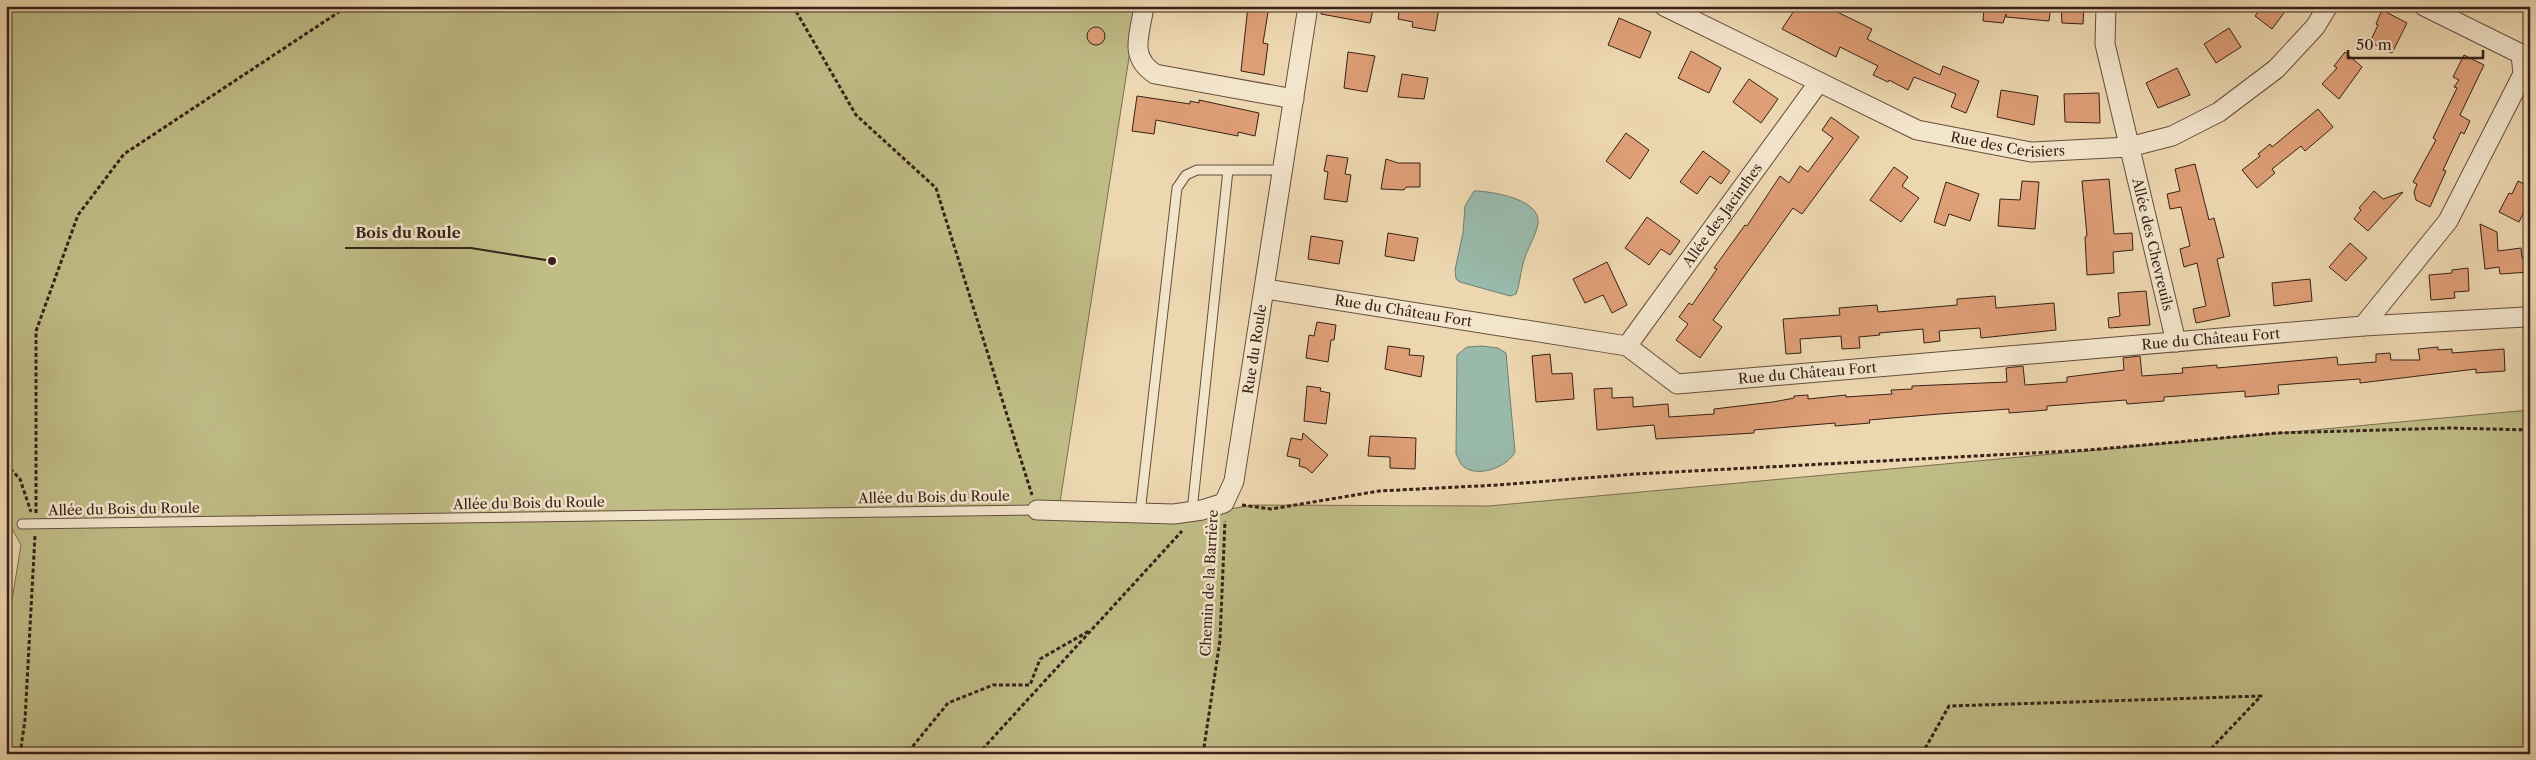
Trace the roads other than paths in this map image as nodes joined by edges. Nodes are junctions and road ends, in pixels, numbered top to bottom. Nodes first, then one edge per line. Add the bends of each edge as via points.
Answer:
1 (1144, 6) edge
2 (1308, 6) edge
3 (1664, 6) edge
4 (2106, 6) edge
5 (2328, 6) edge
6 (2424, 6) edge
7 (1819, 82) junction
8 (1294, 99) junction
9 (2129, 147) junction
10 (1228, 170) junction
11 (1282, 170) junction
12 (1266, 289) junction
13 (2525, 317) dead end
14 (2363, 326) junction
15 (2176, 342) junction
16 (1626, 346) junction
17 (1037, 510) joint
18 (1197, 511) junction
19 (1140, 513) junction
20 (22, 524) dead end

1 - 8 street via 1137,55 1144,67 1155,74
2 - 8 street, Rue du Roule
3 - 7 street, Rue des Cerisiers
4 - 9 street, Allée des Chevreuils via 2105,44
5 - 9 street, Rue des Cerisiers via 2315,27 2276,69 2219,112 2172,136
6 - 14 street via 2521,54 2523,74 2448,221
7 - 9 street, Rue des Cerisiers via 1917,130 2031,152
7 - 16 street, Allée des Jacinthes
8 - 11 street, Rue du Roule
9 - 15 street, Allée des Chevreuils
10 - 11 lane
10 - 18 lane
10 - 19 lane via 1197,170 1186,175 1177,188
11 - 12 street, Rue du Roule
12 - 16 street, Rue du Château Fort
12 - 18 street, Rue du Roule via 1234,481 1224,503
13 - 14 street, Rue du Château Fort
14 - 15 street, Rue du Château Fort
15 - 16 street, Rue du Château Fort via 1677,384
17 - 19 street
17 - 20 lane, Allée du Bois du Roule
18 - 19 street

